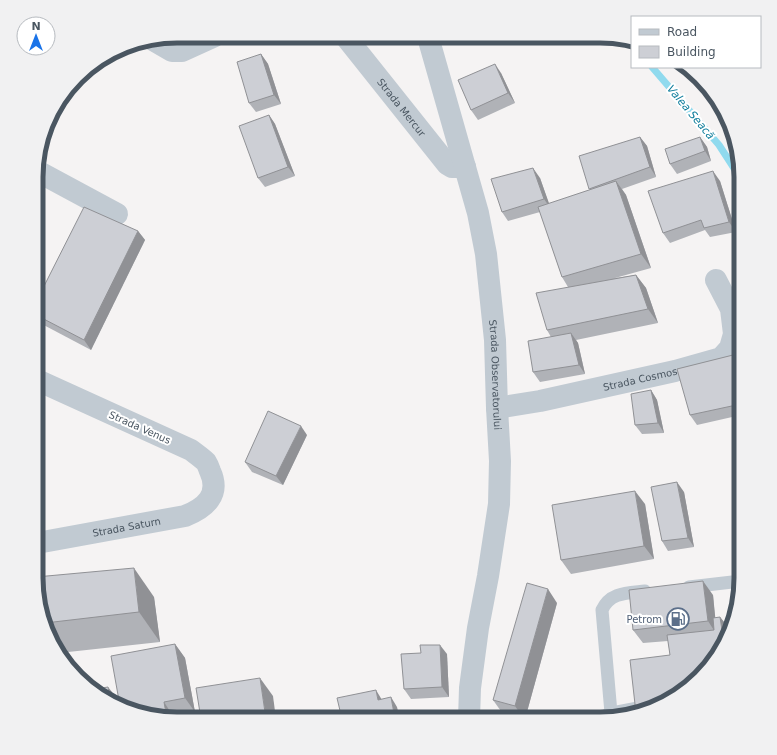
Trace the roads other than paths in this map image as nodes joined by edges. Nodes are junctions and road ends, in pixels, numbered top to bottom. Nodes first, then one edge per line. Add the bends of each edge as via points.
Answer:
1 (200, 43) edge
2 (351, 43) edge
3 (430, 43) edge
4 (161, 44) edge
5 (464, 167) junction
6 (43, 175) edge
7 (117, 214) dead end
8 (716, 280) dead end
9 (43, 383) edge
10 (497, 408) junction
11 (211, 498) joint
12 (43, 542) edge
13 (734, 582) edge
14 (673, 588) edge
15 (658, 590) edge
16 (469, 712) edge
17 (611, 712) edge

1 - 4 street via 182,51 172,51
2 - 5 street, Strada Mercur via 448,164 452,167
3 - 5 street, Strada Observatorului
5 - 10 street, Strada Observatorului via 478,213 486,254 496,340
6 - 7 street
8 - 10 street, Strada Cosmos via 731,309 734,334 730,348 722,358 540,401
9 - 11 street, Strada Venus via 191,450 206,462 212,475 214,485
10 - 16 street, Strada Observatorului via 499,504 478,628
11 - 12 street, Strada Saturn via 198,511 184,516
13 - 14 lane
15 - 17 lane via 620,594 609,599 602,610

